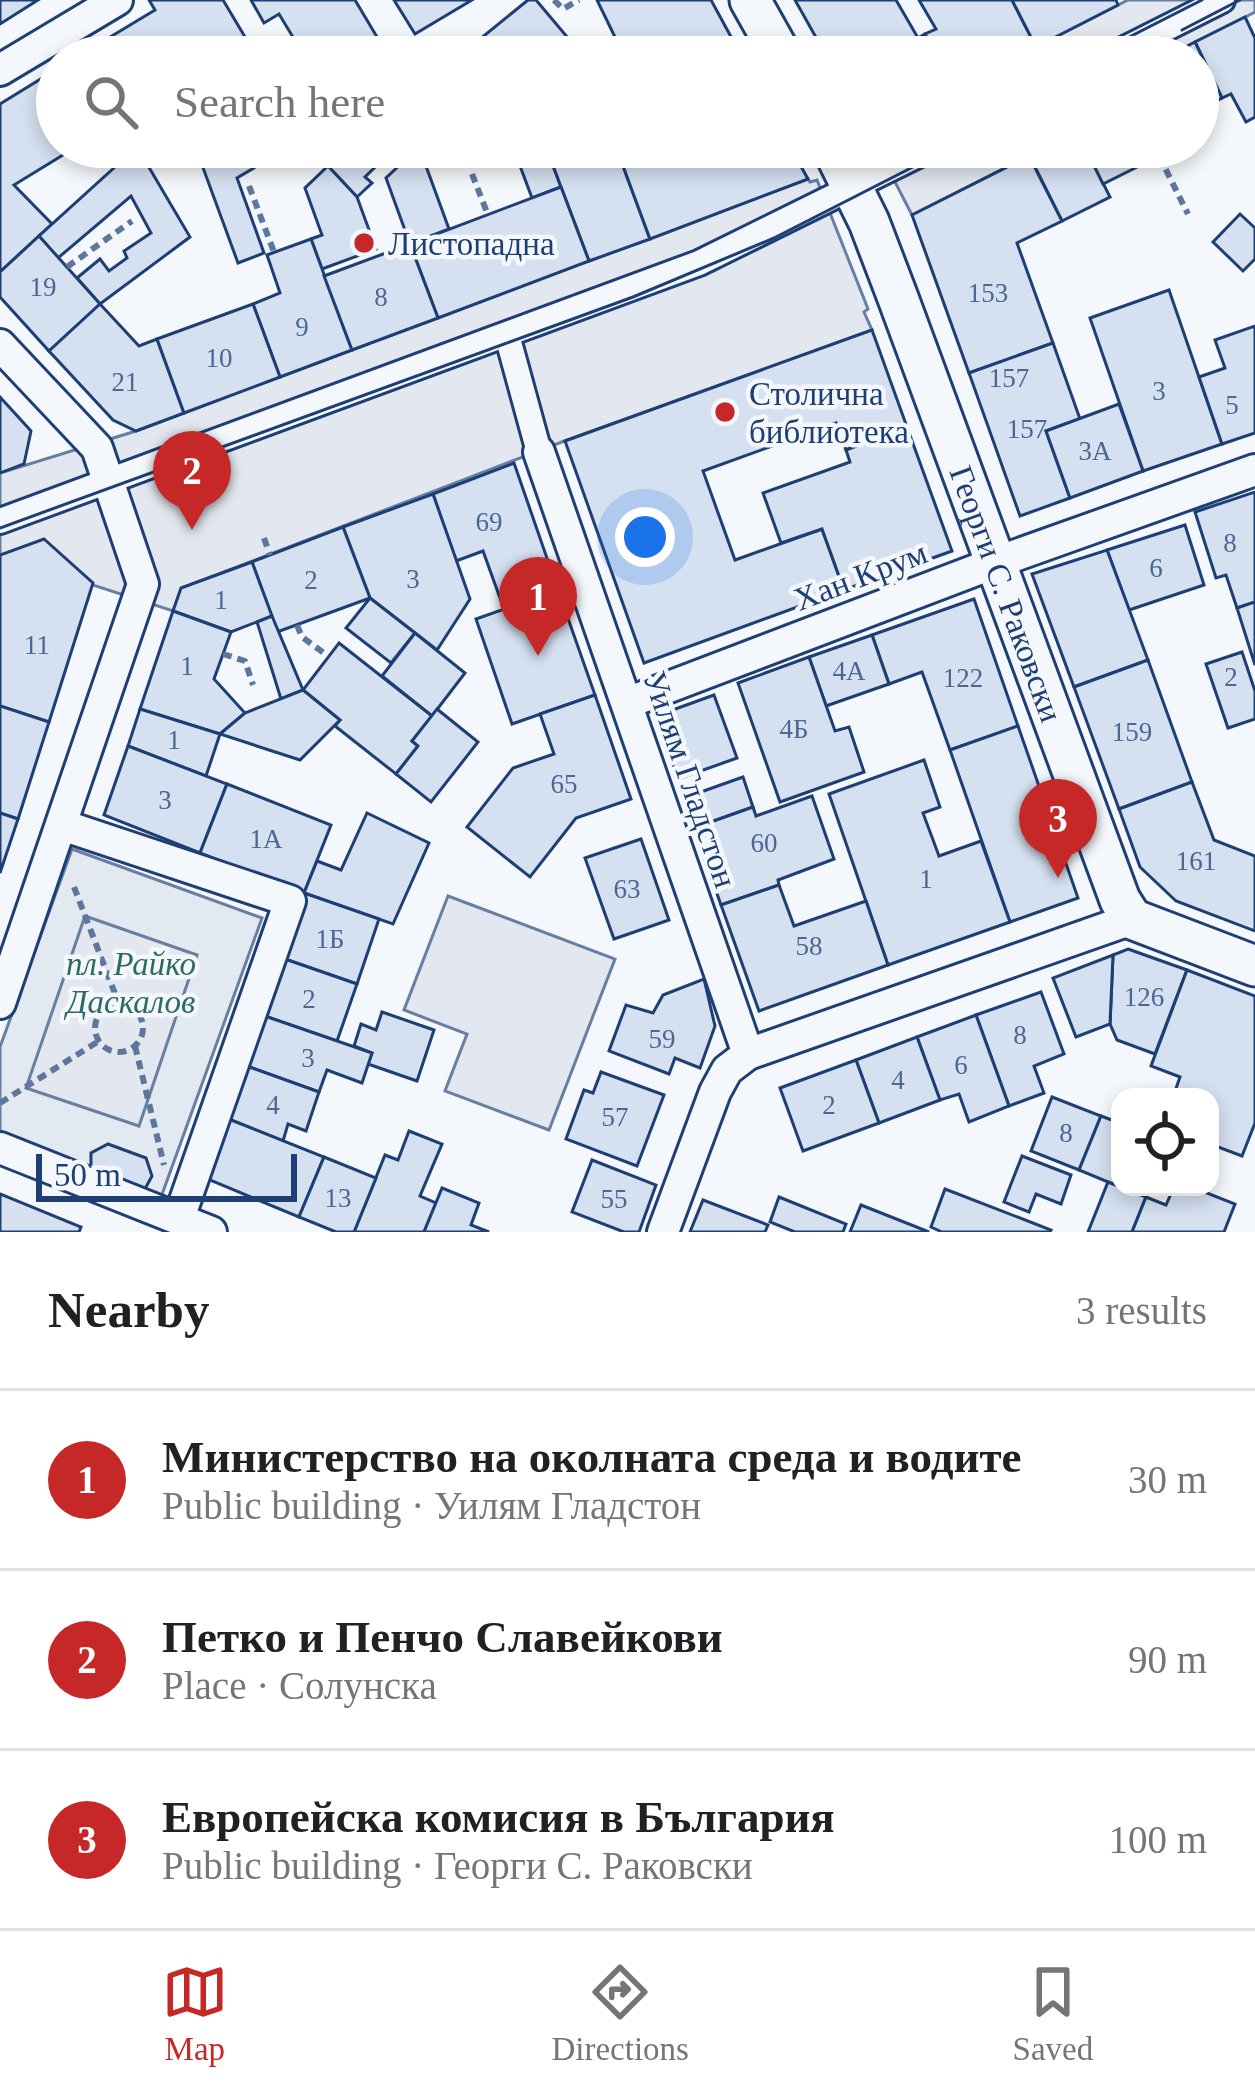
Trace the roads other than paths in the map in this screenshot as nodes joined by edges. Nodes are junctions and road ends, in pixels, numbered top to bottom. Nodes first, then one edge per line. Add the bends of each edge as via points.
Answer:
1 (117, 0) edge
2 (750, 0) edge
3 (1222, 0) edge
4 (57, 36) edge
5 (770, 36) edge
6 (1151, 36) edge
7 (36, 48) edge
8 (0, 70) edge
9 (843, 168) edge
10 (893, 168) edge
11 (854, 188) junction
12 (507, 335) junction
13 (0, 345) edge
14 (539, 452) joint
15 (1255, 470) edge
16 (108, 481) junction
17 (0, 521) edge
18 (997, 562) junction
19 (627, 703) junction
20 (62, 825) junction
21 (1132, 919) junction
22 (1255, 966) edge
23 (0, 1003) edge
24 (748, 1054) junction
25 (0, 1148) edge
26 (179, 1219) junction
27 (211, 1232) edge
28 (663, 1232) edge

1 - 4 street
2 - 5 street
3 - 6 street
7 - 8 street
9 - 11 street, Георги С. Раковски
10 - 11 street
11 - 12 street via 699,263
11 - 18 street, Георги С. Раковски
12 - 14 street, Уилям Гладстон
12 - 16 street
13 - 16 street via 97,448
14 - 19 street, Уилям Гладстон
15 - 18 street, Хан Крум
16 - 17 street
16 - 20 street via 143,584
18 - 19 street, Хан Крум
18 - 21 street, Георги С. Раковски
19 - 24 street, Уилям Гладстон
20 - 23 street
20 - 26 street via 290,901
21 - 22 street
21 - 24 street
24 - 28 street via 715,1093
25 - 26 street
26 - 27 street

